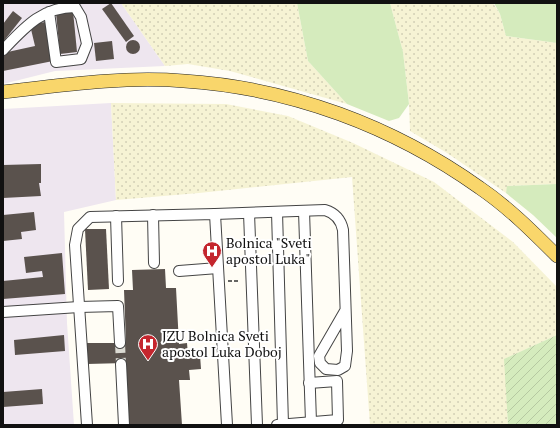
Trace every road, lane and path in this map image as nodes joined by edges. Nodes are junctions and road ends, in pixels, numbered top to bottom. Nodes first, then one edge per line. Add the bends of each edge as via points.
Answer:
1 (49, 12) junction
2 (3, 50) edge
3 (3, 92) edge
4 (304, 211) junction
5 (277, 212) junction
6 (249, 213) junction
7 (215, 214) junction
8 (152, 215) junction
9 (116, 216) junction
10 (557, 256) edge
11 (154, 263) dead end
12 (218, 268) junction
13 (179, 271) dead end
14 (118, 282) dead end
15 (78, 307) junction
16 (345, 311) junction
17 (3, 312) edge
18 (120, 343) tunnel mouth
19 (121, 364) tunnel mouth
20 (310, 383) junction
21 (311, 422) junction
22 (87, 425) edge
23 (124, 425) edge
24 (227, 425) edge
25 (257, 425) edge
26 (280, 425) edge

1 - 1 street via 75,7 81,17 87,44 81,59 56,62
1 - 2 street via 27,25
3 - 10 main road via 123,80 184,81 246,88 343,114 391,134 481,188 521,220
4 - 5 street
4 - 16 street via 330,211 342,225
4 - 20 street
5 - 6 street
5 - 26 street
6 - 7 street
6 - 25 street
7 - 8 street
7 - 12 street
8 - 9 street
8 - 11 street
9 - 14 street
9 - 15 street via 90,217 78,229 75,246
12 - 13 street
12 - 24 street
15 - 17 street
15 - 18 street via 118,306
15 - 22 street
16 - 16 street via 319,356 320,363 326,369 338,370 345,366
19 - 23 street
20 - 21 street
20 - 21 street via 337,381 338,407 338,420
21 - 26 street

